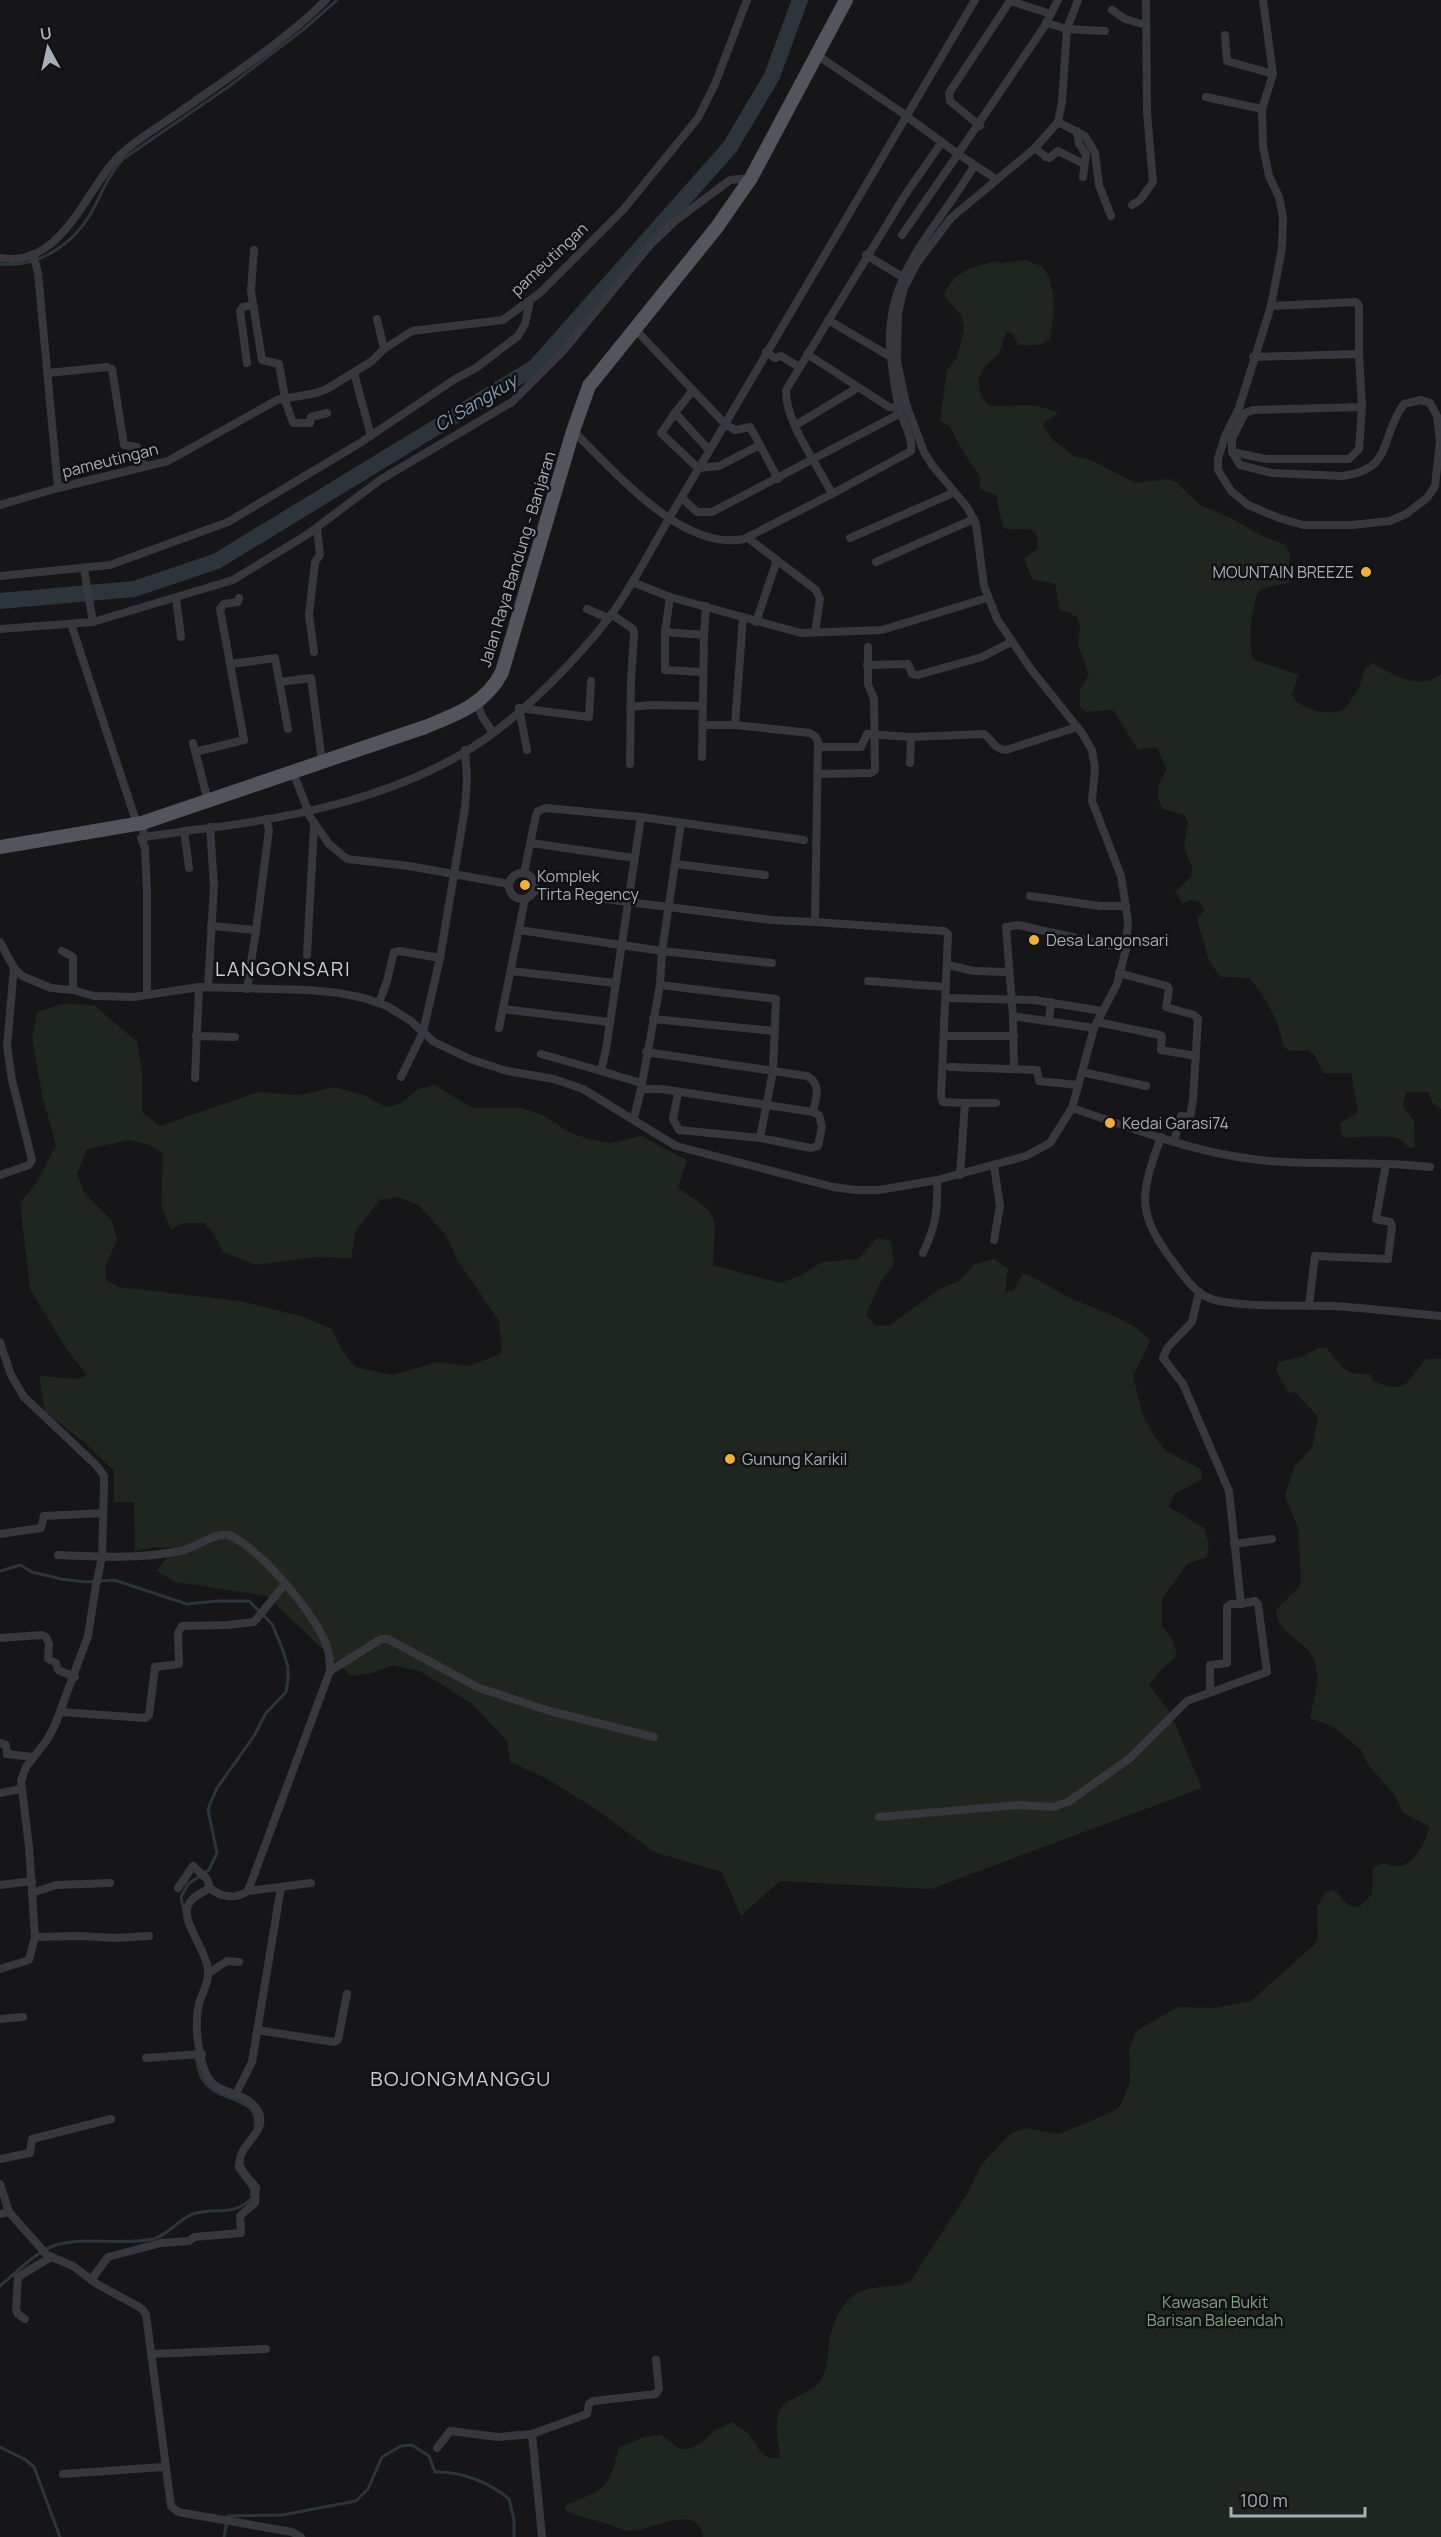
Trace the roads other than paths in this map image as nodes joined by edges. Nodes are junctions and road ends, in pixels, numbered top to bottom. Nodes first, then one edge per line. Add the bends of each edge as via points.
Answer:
1 (326, 0) edge
2 (747, 0) edge
3 (846, 0) edge
4 (975, 0) edge
5 (1058, 0) edge
6 (1078, 0) edge
7 (1146, 0) edge
8 (1263, 0) edge
9 (1112, 10) dead end
10 (1051, 14) junction
11 (1047, 23) junction
12 (1146, 26) junction
13 (1066, 29) junction
14 (1105, 31) dead end
15 (1225, 35) dead end
16 (817, 55) junction
17 (1273, 75) junction
18 (1206, 97) dead end
19 (1262, 109) junction
20 (907, 116) junction
21 (1058, 122) junction
22 (980, 126) junction
23 (1077, 131) junction
24 (942, 142) junction
25 (1035, 147) junction
26 (958, 154) junction
27 (1084, 164) junction
28 (974, 166) junction
29 (751, 177) junction
30 (1083, 177) dead end
31 (996, 179) junction
32 (1132, 205) dead end
33 (1111, 216) dead end
34 (902, 235) dead end
35 (254, 250) dead end
36 (866, 255) junction
37 (0, 258) edge
38 (35, 258) junction
39 (902, 276) junction
40 (530, 301) junction
41 (253, 305) junction
42 (1271, 306) junction
43 (377, 319) dead end
44 (828, 320) junction
45 (634, 328) junction
46 (384, 349) junction
47 (766, 352) junction
48 (807, 354) junction
49 (1359, 354) junction
50 (891, 357) junction
51 (1253, 357) junction
52 (247, 363) dead end
53 (799, 367) junction
54 (48, 373) junction
55 (354, 373) junction
56 (857, 387) junction
57 (693, 390) junction
58 (285, 398) junction
59 (1362, 407) junction
60 (900, 410) junction
61 (327, 413) dead end
62 (675, 413) junction
63 (725, 424) junction
64 (796, 425) junction
65 (573, 431) junction
66 (371, 436) junction
67 (1228, 437) junction
68 (760, 445) junction
69 (710, 450) junction
70 (1232, 452) junction
71 (813, 459) junction
72 (144, 466) junction
73 (698, 468) junction
74 (778, 479) junction
75 (58, 488) junction
76 (953, 493) junction
77 (832, 494) junction
78 (681, 498) junction
79 (0, 505) edge
80 (668, 519) junction
81 (974, 519) junction
82 (317, 528) junction
83 (748, 538) junction
84 (849, 538) dead end
85 (777, 560) junction
86 (876, 562) dead end
87 (85, 571) junction
88 (0, 576) edge
89 (632, 582) junction
90 (670, 597) junction
91 (176, 598) junction
92 (239, 598) dead end
93 (987, 598) junction
94 (706, 606) junction
95 (587, 609) dead end
96 (610, 616) junction
97 (743, 617) junction
98 (93, 620) junction
99 (756, 622) junction
100 (71, 624) junction
101 (0, 629) edge
102 (666, 632) junction
103 (814, 632) junction
104 (704, 635) junction
105 (181, 637) dead end
106 (1011, 642) junction
107 (868, 647) dead end
108 (314, 652) dead end
109 (231, 664) junction
110 (867, 665) junction
111 (703, 672) junction
112 (591, 681) dead end
113 (280, 682) junction
114 (477, 703) junction
115 (702, 706) junction
116 (630, 707) junction
117 (520, 710) junction
118 (702, 725) junction
119 (735, 725) junction
120 (1077, 727) junction
121 (288, 729) dead end
122 (493, 733) junction
123 (875, 734) junction
124 (911, 737) junction
125 (818, 747) junction
126 (467, 750) junction
127 (527, 750) dead end
128 (702, 757) dead end
129 (322, 761) junction
130 (909, 763) dead end
131 (630, 764) dead end
132 (293, 772) junction
133 (818, 774) junction
134 (208, 801) junction
135 (308, 811) junction
136 (641, 817) junction
137 (269, 819) junction
138 (140, 823) junction
139 (681, 823) junction
140 (314, 826) junction
141 (213, 827) junction
142 (187, 831) junction
143 (144, 837) junction
144 (804, 840) dead end
145 (531, 843) junction
146 (0, 847) edge
147 (634, 858) junction
148 (676, 864) junction
149 (189, 868) dead end
150 (524, 873) junction
151 (453, 874) junction
152 (765, 875) dead end
153 (508, 884) junction
154 (534, 890) junction
155 (1030, 896) dead end
156 (525, 899) junction
157 (629, 901) junction
158 (1126, 906) junction
159 (669, 907) junction
160 (815, 922) junction
161 (211, 926) junction
162 (256, 930) junction
163 (519, 930) junction
164 (0, 942) edge
165 (621, 945) junction
166 (1126, 949) junction
167 (62, 951) dead end
168 (662, 951) junction
169 (307, 955) dead end
170 (440, 958) junction
171 (772, 963) dead end
172 (948, 965) junction
173 (14, 968) junction
174 (512, 971) junction
175 (1008, 972) junction
176 (1119, 973) junction
177 (868, 981) dead end
178 (615, 983) junction
179 (660, 985) junction
180 (203, 987) junction
181 (946, 987) junction
182 (247, 989) junction
183 (73, 990) junction
184 (147, 995) junction
185 (946, 998) junction
186 (1010, 998) junction
187 (1051, 1002) junction
188 (379, 1003) junction
189 (503, 1009) junction
190 (1102, 1011) junction
191 (1012, 1016) junction
192 (653, 1019) junction
193 (1049, 1020) junction
194 (609, 1022) junction
195 (1096, 1025) junction
196 (499, 1028) dead end
197 (775, 1031) junction
198 (423, 1032) junction
199 (196, 1036) junction
200 (944, 1036) junction
201 (1014, 1036) junction
202 (235, 1037) dead end
203 (646, 1052) junction
204 (541, 1054) dead end
205 (1196, 1056) junction
206 (950, 1067) dead end
207 (1014, 1068) junction
208 (601, 1071) junction
209 (773, 1071) junction
210 (1082, 1072) junction
211 (401, 1077) dead end
212 (195, 1078) dead end
213 (1078, 1085) junction
214 (641, 1086) junction
215 (1146, 1086) dead end
216 (678, 1093) junction
217 (965, 1103) junction
218 (996, 1103) dead end
219 (766, 1106) junction
220 (1072, 1108) junction
221 (813, 1112) junction
222 (635, 1114) dead end
223 (1161, 1137) junction
224 (760, 1138) junction
225 (1174, 1141) junction
226 (1386, 1164) junction
227 (994, 1166) junction
228 (1430, 1167) dead end
229 (0, 1174) edge
230 (960, 1175) junction
231 (937, 1180) junction
232 (994, 1240) dead end
233 (923, 1253) dead end
234 (1199, 1292) junction
235 (1309, 1305) junction
236 (1441, 1316) edge
237 (0, 1342) edge
238 (104, 1513) junction
239 (0, 1534) edge
240 (1272, 1539) dead end
241 (1234, 1544) junction
242 (58, 1555) dead end
243 (102, 1557) junction
244 (285, 1584) junction
245 (1241, 1604) junction
246 (0, 1638) edge
247 (330, 1671) junction
248 (75, 1677) junction
249 (1210, 1691) junction
250 (61, 1712) junction
251 (654, 1737) dead end
252 (0, 1743) edge
253 (33, 1757) junction
254 (21, 1789) junction
255 (0, 1792) edge
256 (879, 1817) dead end
257 (32, 1881) junction
258 (110, 1883) dead end
259 (311, 1883) dead end
260 (0, 1885) edge
261 (281, 1887) junction
262 (178, 1888) dead end
263 (210, 1888) junction
264 (249, 1891) junction
265 (32, 1893) junction
266 (149, 1936) dead end
267 (35, 1937) junction
268 (239, 1962) dead end
269 (0, 1969) edge
270 (209, 1972) junction
271 (347, 1994) dead end
272 (23, 2017) dead end
273 (0, 2019) edge
274 (257, 2030) junction
275 (197, 2054) junction
276 (146, 2058) dead end
277 (236, 2094) junction
278 (111, 2119) dead end
279 (0, 2159) edge
280 (0, 2184) edge
281 (5, 2213) edge
282 (49, 2256) junction
283 (91, 2280) junction
284 (25, 2319) dead end
285 (266, 2349) dead end
286 (151, 2354) junction
287 (656, 2360) dead end
288 (532, 2434) junction
289 (437, 2448) dead end
290 (164, 2467) junction
291 (63, 2474) dead end
292 (301, 2537) edge
293 (543, 2537) edge

1 - 38 street via 224,81 126,148 102,175 76,216
2 - 40 street, pameutingan via 698,118 623,210
3 - 16 main road, Jalan Raya Bandung - Banjaran
4 - 20 street
5 - 10 street
6 - 13 street
7 - 12 street
8 - 17 street
9 - 12 street
10 - 11 street
10 - 22 street via 1010,2 949,93 950,101
11 - 13 street
11 - 22 street
12 - 32 street via 1153,182
13 - 14 street
13 - 21 street
15 - 17 street via 1227,61
16 - 20 street
16 - 29 main road, Jalan Raya Bandung - Banjaran
17 - 19 street
18 - 19 street
19 - 42 street via 1263,146 1283,217 1282,248
20 - 24 street
20 - 47 street
21 - 23 street
21 - 25 street
22 - 26 street
23 - 27 street via 1078,144 1085,150
23 - 33 street via 1085,136 1095,153 1099,185
24 - 26 street
24 - 36 street
25 - 27 street via 1046,157 1058,151
25 - 31 street
26 - 28 street
26 - 34 street
27 - 30 street
28 - 31 street
28 - 39 street
29 - 45 main road, Jalan Raya Bandung - Banjaran via 717,226
29 - 82 street via 730,180 675,221 650,245 564,350 512,402 380,480
31 - 76 street via 957,212 934,239 907,282 898,314 897,361 906,404 924,452
35 - 41 street
36 - 39 street
36 - 44 street
37 - 38 street
38 - 54 street
39 - 50 street via 891,316
40 - 46 street, pameutingan via 503,320 412,332
40 - 66 street via 518,336
41 - 52 street via 240,311
41 - 58 street via 261,358 279,364
42 - 49 street via 1356,302
42 - 51 street
43 - 46 street
44 - 48 street
44 - 50 street
45 - 57 street
45 - 65 main road, Jalan Raya Bandung - Banjaran via 589,386
46 - 55 street, pameutingan
47 - 53 street
47 - 63 street
48 - 53 street
48 - 56 street
49 - 51 street
49 - 59 street
50 - 60 street
51 - 67 street
53 - 64 street via 786,390
54 - 72 street via 112,369 124,446 138,448
54 - 75 street
55 - 58 street, pameutingan via 316,393
55 - 66 street
56 - 60 street
56 - 64 street
57 - 62 street
57 - 63 street
58 - 61 street via 293,423 309,423 311,417
58 - 72 street, pameutingan via 168,461
59 - 67 street via 1253,410 1245,413
59 - 70 street via 1359,449 1349,459 1266,459
60 - 71 street
60 - 77 street via 911,451
62 - 69 street
62 - 73 street via 661,434
63 - 68 street via 735,430 750,427
63 - 69 street
64 - 71 street
65 - 80 street
65 - 114 main road, Jalan Raya Bandung - Banjaran via 502,672
66 - 87 street via 228,522
67 - 70 street
67 - 70 street via 1218,459 1218,470 1232,491 1261,512 1303,525 1352,525 1406,514 1427,498 1435,486 1440,441 1433,407 1420,400 1404,404 1379,459 1367,471 1322,475 1256,471 1240,465
68 - 73 street via 719,466
68 - 74 street
69 - 73 street
71 - 74 street
71 - 77 street
72 - 75 street, pameutingan
73 - 78 street
74 - 78 street via 705,514
75 - 79 street, pameutingan
76 - 81 street
76 - 84 street
77 - 83 street
78 - 80 street
80 - 83 street via 702,535 730,540
80 - 89 street
81 - 86 street
81 - 93 street
82 - 91 street via 233,580
82 - 108 street via 320,555 315,562 309,615
83 - 85 street
85 - 99 street
85 - 103 street via 818,594
87 - 88 street
87 - 98 street
89 - 90 street
89 - 96 street
90 - 94 street
90 - 102 street
91 - 98 street
91 - 105 street
92 - 109 street via 220,609
93 - 103 street via 882,630
93 - 106 street
94 - 97 street
94 - 104 street
95 - 96 street
96 - 116 street via 634,631
96 - 117 street via 564,669
97 - 99 street
97 - 119 street
98 - 100 street
99 - 103 street via 790,631
100 - 101 street
100 - 138 street
102 - 104 street
102 - 111 street via 665,670
104 - 111 street
106 - 110 street via 982,657 918,675 912,674 908,664
106 - 120 street
107 - 110 street
109 - 113 street via 275,658
109 - 134 street via 244,740 194,747
110 - 123 street via 874,699
111 - 115 street
112 - 117 street via 589,717
113 - 121 street
113 - 129 street via 311,678
114 - 122 street
114 - 129 main road, Jalan Raya Bandung - Banjaran via 425,727
115 - 116 street
115 - 118 street
116 - 131 street
117 - 122 street
117 - 127 street
118 - 119 street
118 - 128 street
119 - 125 street via 810,733 816,737
120 - 124 street via 1006,750 999,750 984,734
120 - 158 street via 1094,758 1092,801 1114,855
122 - 126 street
123 - 124 street
123 - 125 street via 865,734 861,747
123 - 133 street via 873,772
124 - 130 street
125 - 133 street
126 - 135 street via 411,779
126 - 151 street via 465,808
129 - 132 main road, Jalan Raya Bandung - Banjaran
132 - 134 main road, Jalan Raya Bandung - Banjaran
132 - 135 street
133 - 160 street
134 - 138 main road, Jalan Raya Bandung - Banjaran
135 - 137 street
135 - 140 street
136 - 139 street
136 - 145 street via 541,809 536,815
136 - 147 street
137 - 141 street
137 - 162 street
138 - 143 street
138 - 146 main road, Jalan Raya Bandung - Banjaran
139 - 144 street
139 - 148 street
140 - 151 street via 347,859
140 - 169 street
141 - 142 street
141 - 161 street
142 - 143 street
142 - 149 street
143 - 184 street via 141,838 147,892
145 - 147 street
145 - 150 street
147 - 157 street
148 - 152 street
148 - 159 street
150 - 153 street via 512,876
150 - 154 street via 532,877
151 - 153 street
151 - 170 street
153 - 156 street via 515,898
154 - 156 street
154 - 157 street
155 - 158 street
156 - 163 street
157 - 159 street
157 - 165 street
158 - 166 street
159 - 160 street
159 - 168 street
160 - 172 street via 944,931 949,937
161 - 162 street
161 - 180 street
162 - 182 street
163 - 165 street
163 - 174 street
164 - 173 street
165 - 168 street
165 - 178 street
166 - 175 street via 1009,926 1005,930
166 - 176 street
167 - 183 street via 73,957
168 - 171 street
168 - 179 street
170 - 188 street via 394,952
170 - 198 street
172 - 175 street
172 - 181 street
173 - 183 street via 39,984
173 - 229 street via 7,1046 32,1160 29,1165
174 - 178 street
174 - 189 street
175 - 186 street
176 - 190 street
176 - 205 street via 1167,986 1166,1007 1196,1017
177 - 181 street
178 - 194 street
179 - 192 street
179 - 197 street via 776,999
180 - 182 street
180 - 184 street
180 - 199 street
181 - 185 street
182 - 188 street via 339,993
183 - 184 street via 117,998
185 - 186 street
185 - 200 street
186 - 187 street
186 - 191 street
187 - 190 street
187 - 193 street
188 - 198 street
189 - 194 street
189 - 196 street
190 - 195 street
191 - 193 street
191 - 201 street
192 - 197 street
192 - 203 street
193 - 195 street
194 - 208 street
195 - 205 street via 1161,1035 1161,1050
195 - 210 street
197 - 209 street
198 - 211 street
198 - 231 street via 447,1050 470,1059 574,1085 686,1149 855,1190
199 - 202 street
199 - 212 street
200 - 201 street
200 - 217 street via 942,1100
201 - 207 street
203 - 209 street
203 - 214 street
204 - 208 street
205 - 225 street via 1190,1117 1181,1116
206 - 207 street
207 - 213 street via 1037,1070 1041,1082
208 - 214 street
209 - 219 street
209 - 221 street via 807,1076 815,1082
210 - 213 street
210 - 215 street
213 - 220 street
214 - 216 street
214 - 222 street
216 - 219 street
216 - 224 street via 673,1119 679,1130
217 - 218 street
217 - 230 street
219 - 221 street
219 - 224 street
220 - 223 street
220 - 227 street via 1050,1143 1034,1154
221 - 224 street via 819,1114 822,1127 815,1148
223 - 225 street
223 - 234 street via 1147,1175 1144,1209 1163,1249
225 - 226 street via 1239,1157
226 - 228 street
226 - 235 street via 1376,1219 1392,1226 1388,1259 1315,1256
227 - 230 street
227 - 232 street via 1000,1206
230 - 231 street
231 - 233 street via 936,1223
234 - 235 street via 1232,1302
234 - 241 street via 1192,1322 1168,1347 1163,1358 1183,1384 1229,1491
235 - 236 street
237 - 238 street via 24,1398 101,1470
238 - 239 street via 44,1516 41,1528
238 - 243 street
240 - 241 street
241 - 245 street
242 - 243 street
243 - 244 street via 182,1551 229,1535
243 - 248 street via 88,1636
244 - 247 street via 326,1642
244 - 250 street via 251,1623 182,1626 178,1633 179,1664 155,1667 146,1718
245 - 249 street via 1227,1607 1227,1663 1210,1665
245 - 249 street via 1258,1604 1267,1672
246 - 248 street via 42,1635 48,1640 48,1659 56,1663 58,1670
247 - 251 street via 370,1645 388,1639 479,1688 553,1712
247 - 264 street
248 - 250 street
249 - 256 street via 1187,1701 1130,1758 1068,1802 1053,1807 1019,1805
250 - 253 street
252 - 253 street via 6,1745 7,1754
253 - 254 street via 22,1773
254 - 255 street
254 - 257 street
257 - 260 street
257 - 265 street
258 - 265 street via 56,1885
259 - 261 street
261 - 264 street
261 - 274 street
262 - 263 street via 196,1867
263 - 264 street via 218,1894 233,1896
263 - 270 street via 190,1902 187,1916
265 - 267 street
266 - 267 street
267 - 269 street via 29,1960
268 - 270 street via 227,1960
270 - 275 street via 197,2017
271 - 274 street via 338,2040 334,2042
272 - 273 street
274 - 277 street via 252,2062
275 - 276 street
275 - 277 street via 213,2085
277 - 283 street via 249,2100 260,2117 259,2128 240,2163 257,2195 255,2203 240,2216 241,2233 194,2237 108,2257
278 - 279 street via 32,2139 30,2153
280 - 281 street
281 - 282 street
282 - 283 street via 74,2266
282 - 284 street via 18,2277 17,2312
283 - 286 street via 141,2308 148,2321
285 - 286 street
286 - 290 street
287 - 288 street via 656,2394 592,2401 587,2414
288 - 289 street via 498,2437 452,2431
288 - 293 street
290 - 291 street
290 - 292 street via 168,2498 174,2509

